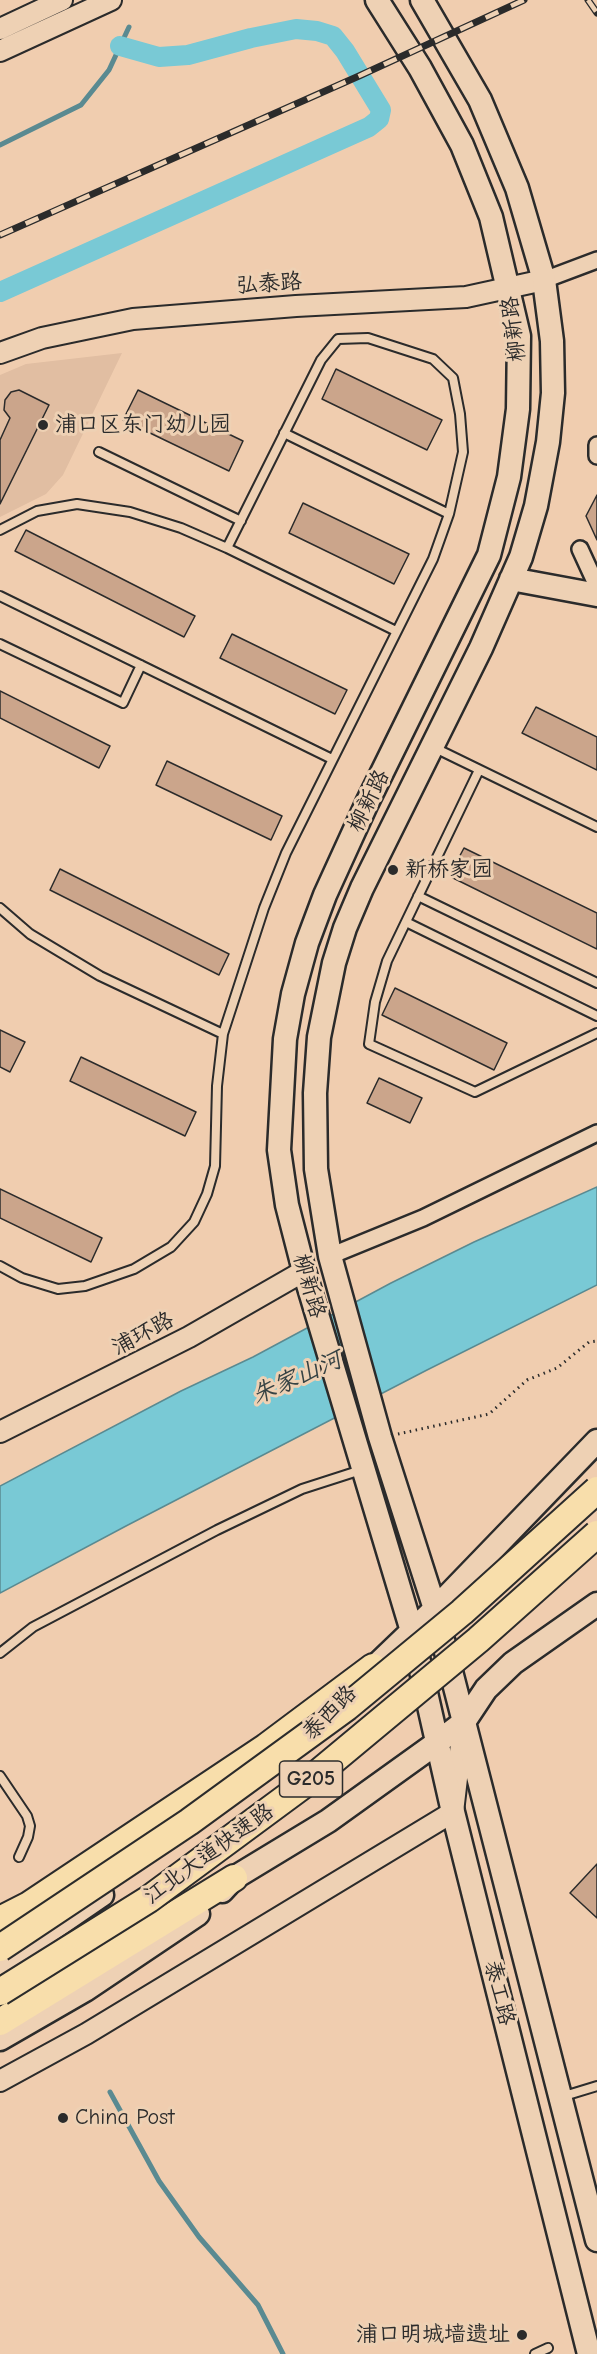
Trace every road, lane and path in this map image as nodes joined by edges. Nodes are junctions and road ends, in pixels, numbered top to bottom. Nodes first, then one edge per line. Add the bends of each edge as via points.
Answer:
1 (62, 0) edge
2 (111, 0) edge
3 (377, 0) edge
4 (422, 0) edge
5 (0, 30) edge
6 (0, 51) edge
7 (597, 260) edge
8 (544, 280) junction
9 (510, 289) junction
10 (0, 353) edge
11 (284, 433) junction
12 (597, 445) edge
13 (99, 452) dead end
14 (597, 456) edge
15 (449, 514) junction
16 (241, 521) junction
17 (0, 530) edge
18 (227, 548) junction
19 (580, 549) dead end
20 (511, 579) junction
21 (597, 586) edge
22 (597, 595) edge
23 (0, 596) edge
24 (396, 631) junction
25 (0, 644) edge
26 (141, 665) junction
27 (431, 746) junction
28 (332, 759) junction
29 (479, 770) junction
30 (597, 827) edge
31 (418, 896) junction
32 (0, 908) edge
33 (406, 922) junction
34 (597, 983) edge
35 (597, 1016) edge
36 (597, 1033) edge
37 (223, 1034) junction
38 (597, 1133) edge
39 (330, 1256) junction
40 (0, 1266) edge
41 (304, 1271) junction
42 (597, 1341) edge
43 (2, 1425) edge
44 (380, 1437) junction
45 (597, 1442) edge
46 (362, 1469) junction
47 (597, 1490) edge
48 (597, 1534) edge
49 (597, 1604) edge
50 (435, 1609) junction
51 (412, 1631) junction
52 (0, 1653) edge
53 (373, 1667) junction
54 (464, 1722) junction
55 (438, 1742) junction
56 (0, 1776) edge
57 (453, 1812) junction
58 (19, 1857) dead end
59 (234, 1878) junction
60 (0, 1920) edge
61 (0, 1948) edge
62 (0, 1965) edge
63 (0, 1992) edge
64 (0, 2022) edge
65 (0, 2039) edge
66 (0, 2081) edge
67 (597, 2086) edge
68 (561, 2097) junction
69 (597, 2240) edge
70 (548, 2348) dead end
71 (535, 2354) edge
72 (589, 2354) edge

1 - 5 street
2 - 6 street
3 - 9 main road, 柳新路 via 462,146 491,217
4 - 8 main road, 柳新路 via 480,100 517,188
7 - 8 street
8 - 9 street, 弘泰路
8 - 20 main road, 柳新路 via 552,341 553,393 548,442 536,506
9 - 10 street, 弘泰路 via 466,297 133,319 42,338
9 - 41 main road, 柳新路 via 519,336 518,409 509,477 489,555 325,895 293,994 284,1049 279,1150 287,1205
11 - 15 lane
11 - 15 lane via 321,360 338,339 368,338 433,358 453,378 460,414 463,452
11 - 16 lane
12 - 14 street
13 - 16 lane
15 - 24 lane via 433,559
16 - 18 lane
17 - 18 lane via 37,512 77,504 130,512
18 - 24 lane
19 - 21 street
20 - 22 main road
20 - 27 main road, 柳新路
23 - 26 lane
24 - 28 lane
25 - 26 lane via 123,703
26 - 28 lane
27 - 29 lane
27 - 39 main road, 柳新路 via 345,928 325,1004 315,1094 316,1169
28 - 37 lane via 264,908
29 - 30 lane
29 - 31 lane
31 - 33 lane
31 - 34 lane
32 - 37 lane via 30,934 100,976
33 - 35 lane
33 - 36 lane via 387,961 375,1002 369,1044 475,1092
37 - 40 lane via 215,1166 194,1222 171,1247 134,1269 85,1286 58,1289 22,1278
38 - 39 street via 423,1218
39 - 44 main road, 柳新路
41 - 43 street, 浦环路 via 152,1356
41 - 46 main road, 柳新路
42 - 44 path via 589,1342 558,1368 527,1380 489,1414
44 - 50 main road, 柳新路
45 - 50 main road, 泰西路
46 - 51 main road, 柳新路
46 - 52 lane via 302,1489 217,1530 33,1627
47 - 61 highway, 江北大道快速路 / G205, bridge via 462,1612 347,1707 189,1822
48 - 63 highway, 江北大道快速路 / G205, bridge via 478,1640 306,1783 149,1899
49 - 54 main road via 513,1663 486,1689
50 - 51 main road, 泰西路
50 - 54 main road, 泰工路
51 - 53 main road, 泰西路
51 - 55 main road, 泰工路
53 - 60 highway via 266,1747 29,1905
53 - 62 main road, 泰西路 via 321,1726 232,1805
54 - 55 main road
54 - 57 street
54 - 68 main road, 泰工路
55 - 57 main road, 泰工路
55 - 59 main road via 328,1821
56 - 58 lane via 30,1826
57 - 66 street via 86,2034
57 - 72 main road, 泰工路
59 - 64 highway
59 - 65 main road via 199,1913 86,1990
67 - 68 lane
68 - 69 main road, 泰工路
70 - 71 lane

